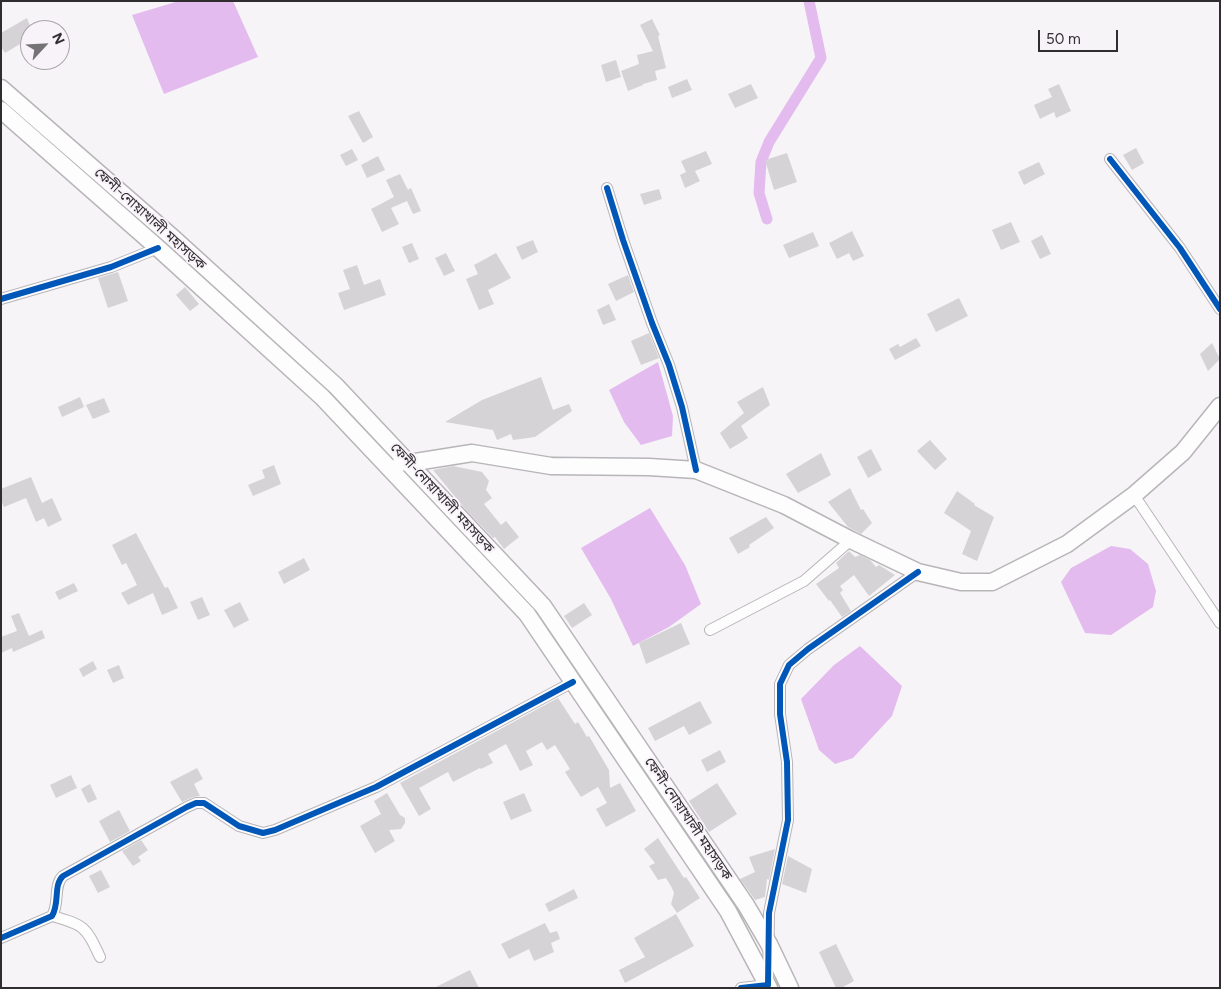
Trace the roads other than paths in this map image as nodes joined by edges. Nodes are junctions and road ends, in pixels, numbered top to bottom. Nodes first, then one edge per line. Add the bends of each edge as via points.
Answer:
1 (1, 88) edge
2 (1, 110) edge
3 (1110, 159) dead end
4 (607, 188) dead end
5 (158, 248) junction
6 (1, 299) edge
7 (1220, 309) edge
8 (1220, 406) edge
9 (384, 462) junction
10 (409, 463) junction
11 (696, 470) junction
12 (1134, 494) junction
13 (851, 540) junction
14 (918, 572) junction
15 (1220, 623) edge
16 (710, 630) dead end
17 (573, 682) junction
18 (52, 916) junction
19 (1, 938) edge
20 (769, 944) junction
21 (100, 956) dead end
22 (769, 986) edge
23 (741, 988) edge
24 (790, 988) edge

1 - 10 highway, ফেনী-নোয়াখালী মহাসড়ক via 336,386
2 - 5 highway, ফেনী-নোয়াখালী মহাসড়ক
3 - 7 street via 1180,248
4 - 11 street via 669,365
5 - 6 street via 111,266
5 - 9 highway, ফেনী-নোয়াখালী মহাসড়ক via 322,397
8 - 12 highway via 1183,452
9 - 10 highway
9 - 17 highway, ফেনী-নোয়াখালী মহাসড়ক via 527,614
10 - 11 highway via 472,453 551,466
10 - 20 highway, ফেনী-নোয়াখালী মহাসড়ক via 543,606 740,896
11 - 13 highway via 784,505
12 - 14 highway via 1067,544 992,582 961,582
12 - 15 street
13 - 14 highway
13 - 16 street via 804,581
14 - 20 street via 808,649 789,665 780,684 788,820 769,913
17 - 18 street via 376,787 275,830 263,832 239,826 204,803 187,806 60,878 58,903
17 - 22 highway, ফেনী-নোয়াখালী মহাসড়ক via 728,911
18 - 19 street
18 - 21 street via 79,925 90,934
20 - 22 street
20 - 24 highway, ফেনী-নোয়াখালী মহাসড়ক
22 - 23 street

